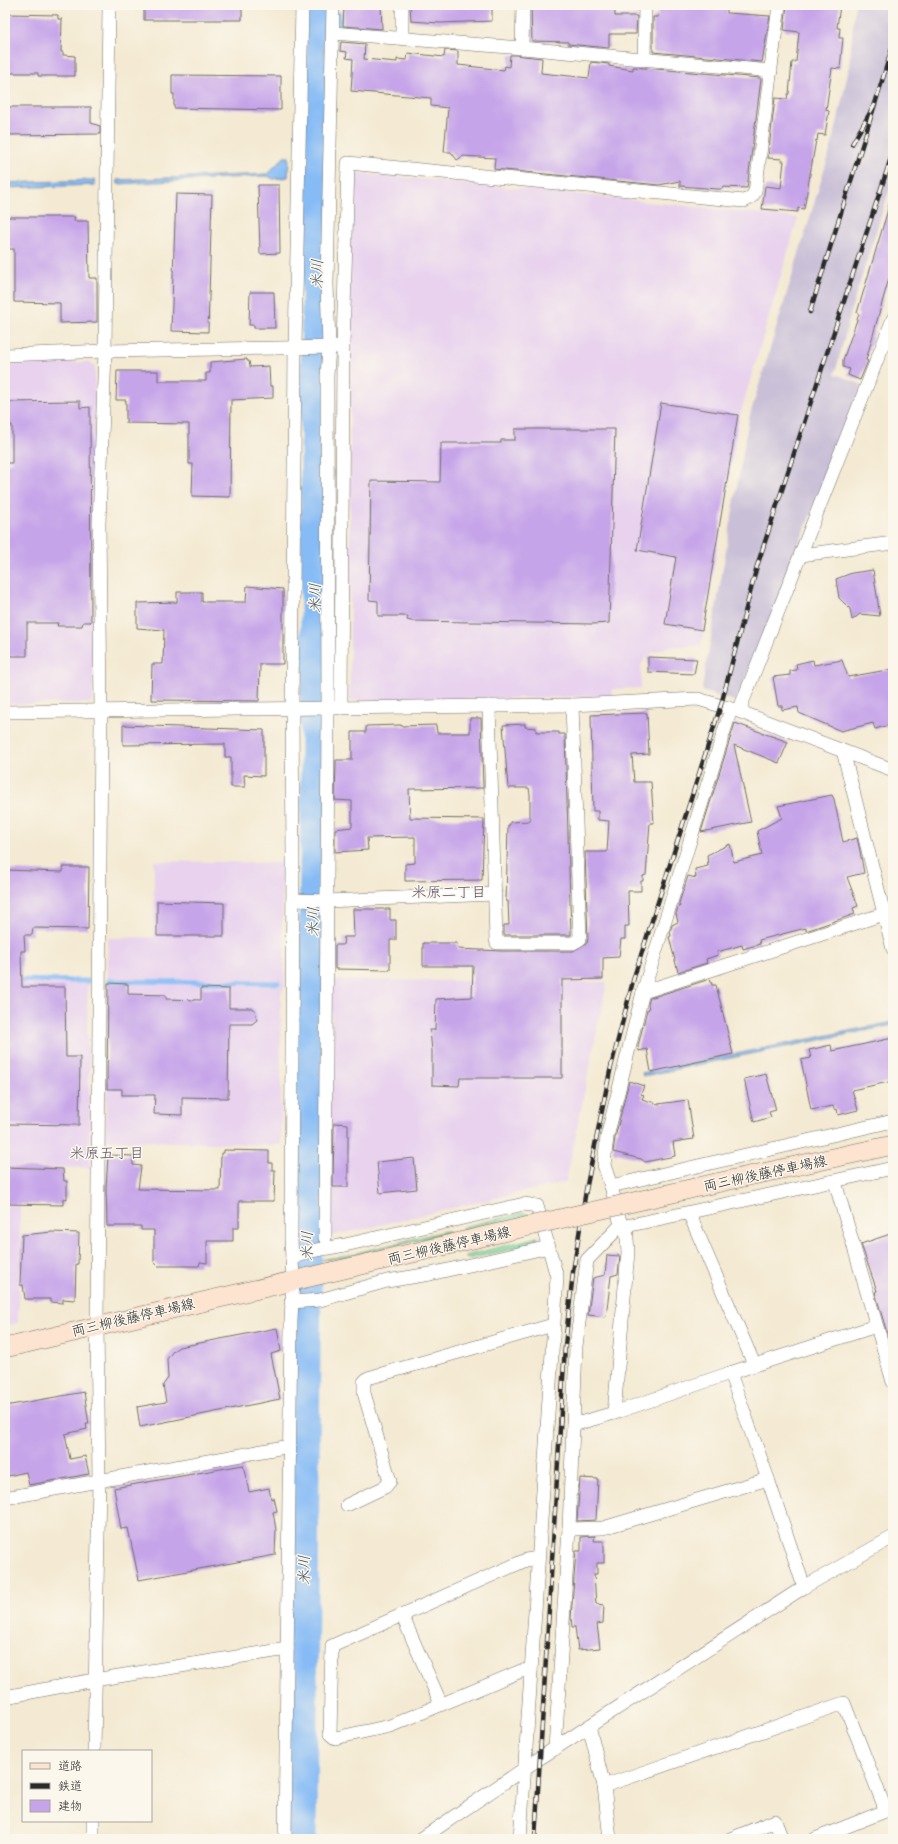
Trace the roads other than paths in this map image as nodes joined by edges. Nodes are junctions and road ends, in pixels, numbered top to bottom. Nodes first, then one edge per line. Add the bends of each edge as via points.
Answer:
1 (109, 5) edge
2 (302, 5) edge
3 (333, 5) edge
4 (402, 5) edge
5 (523, 5) edge
6 (645, 5) edge
7 (779, 5) edge
8 (333, 33) junction
9 (402, 37) junction
10 (522, 48) junction
11 (644, 60) junction
12 (771, 71) junction
13 (893, 319) edge
14 (298, 347) junction
15 (329, 347) junction
16 (343, 347) junction
17 (105, 351) junction
18 (5, 355) edge
19 (893, 543) edge
20 (801, 555) junction
21 (572, 705) junction
22 (489, 706) junction
23 (332, 708) junction
24 (298, 709) junction
25 (101, 710) junction
26 (735, 710) junction
27 (5, 712) edge
28 (843, 751) junction
29 (893, 770) edge
30 (495, 894) junction
31 (296, 900) junction
32 (325, 900) junction
33 (888, 913) edge
34 (893, 949) edge
35 (643, 992) junction
36 (893, 1121) edge
37 (893, 1145) edge
38 (893, 1168) edge
39 (835, 1182) junction
40 (611, 1186) junction
41 (689, 1213) junction
42 (624, 1226) junction
43 (325, 1238) dead end
44 (549, 1247) junction
45 (292, 1258) junction
46 (294, 1280) junction
47 (291, 1302) junction
48 (554, 1325) junction
49 (97, 1326) junction
50 (876, 1326) junction
51 (5, 1348) edge
52 (754, 1364) junction
53 (730, 1373) junction
54 (893, 1382) edge
55 (614, 1413) junction
56 (573, 1425) junction
57 (290, 1446) junction
58 (768, 1479) junction
59 (98, 1481) junction
60 (5, 1498) edge
61 (347, 1505) dead end
62 (569, 1529) junction
63 (893, 1537) edge
64 (538, 1558) junction
65 (804, 1587) junction
66 (402, 1615) junction
67 (287, 1649) junction
68 (531, 1670) junction
69 (94, 1680) junction
70 (5, 1697) edge
71 (440, 1704) junction
72 (590, 1726) junction
73 (555, 1749) junction
74 (94, 1750) edge
75 (524, 1769) junction
76 (604, 1786) junction
77 (889, 1810) edge
78 (93, 1822) edge
79 (93, 1839) edge
80 (285, 1839) edge
81 (420, 1839) edge
82 (520, 1839) edge
83 (610, 1839) edge
84 (730, 1839) edge
85 (782, 1839) edge
86 (815, 1839) edge

1 - 17 street
2 - 14 street
3 - 8 street
4 - 9 street
5 - 10 street
6 - 11 street
7 - 12 street
8 - 9 street
8 - 15 street via 327,284
9 - 10 street
10 - 11 street
11 - 12 street
12 - 16 street via 755,193 744,201 348,163
13 - 20 street
14 - 15 street
14 - 17 street
14 - 24 street
15 - 16 street
15 - 23 street via 327,376
16 - 23 street
17 - 18 street
17 - 25 street via 99,524
19 - 20 street
20 - 26 street
21 - 22 street
21 - 26 street via 698,699
21 - 30 street via 580,939 573,943 497,943
22 - 23 street
22 - 30 street
23 - 24 street
23 - 32 street
24 - 25 street
24 - 31 street
25 - 27 street
25 - 49 street
26 - 28 street
26 - 35 street
28 - 29 street
28 - 33 street
30 - 32 street
31 - 32 street
31 - 45 street
32 - 43 street
33 - 34 street
33 - 35 street
35 - 40 street via 607,1138 604,1165
36 - 40 street
37 - 46 main road, 両三柳後藤停車場線, bridge
38 - 39 street
39 - 41 street
39 - 50 street
40 - 42 street
41 - 42 street
41 - 52 street
42 - 55 street via 628,1252
42 - 56 street via 587,1260 576,1346
44 - 45 street via 537,1206 524,1204 345,1246 311,1251
44 - 47 street via 387,1281 320,1300
44 - 48 street via 557,1276
45 - 46 street
46 - 47 street
46 - 49 main road, 両三柳後藤停車場線
47 - 57 street
48 - 61 street via 368,1378 364,1382 364,1393 390,1481 385,1487
48 - 64 street
49 - 51 main road, 両三柳後藤停車場線
49 - 59 street
50 - 52 street
50 - 54 street
52 - 53 street
53 - 55 street
53 - 58 street
55 - 56 street
56 - 62 street
57 - 59 street
57 - 67 street
58 - 62 street via 603,1528
58 - 65 street
59 - 60 street
59 - 69 street
62 - 73 street
63 - 65 street
64 - 66 street via 526,1560
64 - 68 street
65 - 72 street
66 - 71 street
66 - 71 street via 332,1646 330,1734 335,1738 390,1726
67 - 69 street
67 - 80 street
68 - 71 street via 522,1671
68 - 75 street
69 - 70 street
69 - 74 street
72 - 73 street
72 - 76 street
73 - 75 street
75 - 81 street
75 - 82 street
76 - 77 street via 844,1703
76 - 83 street
77 - 86 street
78 - 79 street
84 - 85 street via 775,1821

